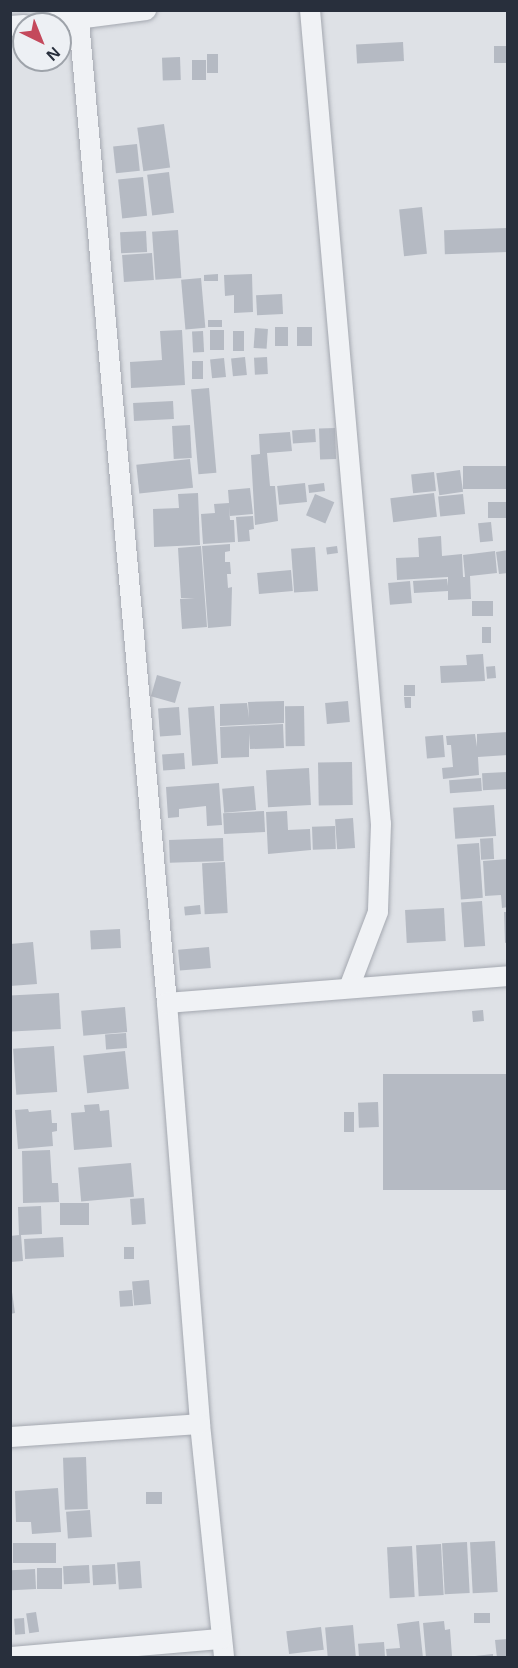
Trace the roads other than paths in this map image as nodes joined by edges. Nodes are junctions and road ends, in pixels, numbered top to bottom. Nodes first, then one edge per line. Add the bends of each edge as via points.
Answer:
1 (146, 10) edge
2 (310, 10) edge
3 (78, 16) edge
4 (507, 976) edge
5 (349, 988) junction
6 (167, 1003) junction
7 (200, 1424) junction
8 (10, 1437) edge
9 (223, 1648) edge
10 (10, 1657) edge

1 - 3 street
2 - 5 street via 381,824 378,912
3 - 6 street
4 - 5 street
5 - 6 street
6 - 7 street
7 - 8 street
7 - 9 street
9 - 10 street

